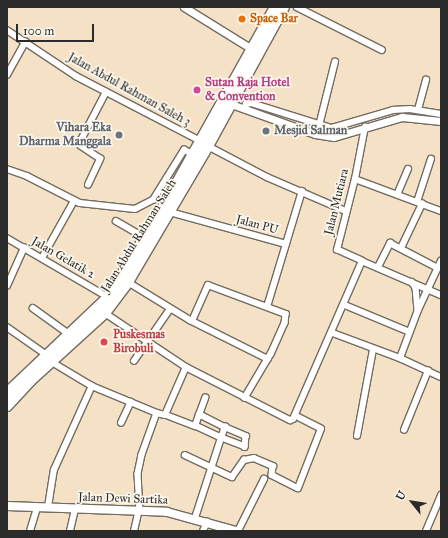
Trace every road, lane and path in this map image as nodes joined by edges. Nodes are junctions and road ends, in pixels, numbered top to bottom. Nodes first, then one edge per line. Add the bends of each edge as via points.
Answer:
1 (275, 7) edge
2 (284, 7) edge
3 (297, 7) edge
4 (186, 8) edge
5 (7, 30) edge
6 (25, 42) junction
7 (382, 50) dead end
8 (255, 52) junction
9 (335, 62) dead end
10 (7, 75) edge
11 (426, 80) dead end
12 (106, 92) junction
13 (231, 104) junction
14 (244, 109) junction
15 (418, 110) junction
16 (441, 114) edge
17 (441, 121) edge
18 (319, 126) junction
19 (365, 127) junction
20 (204, 144) junction
21 (194, 154) junction
22 (431, 159) dead end
23 (408, 168) dead end
24 (7, 169) edge
25 (355, 179) junction
26 (88, 184) dead end
27 (178, 190) junction
28 (302, 191) junction
29 (397, 195) junction
30 (74, 201) junction
31 (420, 203) junction
32 (441, 211) edge
33 (170, 212) junction
34 (346, 212) junction
35 (116, 221) dead end
36 (7, 238) edge
37 (146, 238) junction
38 (286, 244) junction
39 (24, 248) junction
40 (401, 248) junction
41 (42, 258) junction
42 (362, 261) junction
43 (441, 261) edge
44 (378, 266) junction
45 (438, 268) junction
46 (128, 282) junction
47 (412, 282) junction
48 (7, 286) edge
49 (428, 289) junction
50 (441, 295) edge
51 (108, 297) junction
52 (345, 306) junction
53 (267, 307) junction
54 (33, 308) dead end
55 (170, 309) junction
56 (418, 310) junction
57 (105, 313) junction
58 (192, 321) junction
59 (7, 327) edge
60 (410, 332) junction
61 (333, 333) junction
62 (69, 334) junction
63 (147, 342) junction
64 (373, 350) junction
65 (49, 358) junction
66 (400, 358) junction
67 (268, 359) junction
68 (134, 360) dead end
69 (186, 367) junction
70 (428, 371) junction
71 (441, 377) edge
72 (92, 386) junction
73 (7, 393) edge
74 (205, 398) dead end
75 (245, 398) junction
76 (132, 402) junction
77 (7, 406) edge
78 (157, 413) junction
79 (199, 414) junction
80 (169, 416) dead end
81 (294, 417) junction
82 (121, 423) dead end
83 (195, 426) junction
84 (225, 427) junction
85 (404, 430) dead end
86 (357, 436) dead end
87 (221, 438) junction
88 (185, 455) dead end
89 (212, 468) junction
90 (264, 479) dead end
91 (441, 495) edge
92 (7, 506) edge
93 (48, 507) junction
94 (37, 508) junction
95 (75, 509) junction
96 (139, 510) junction
97 (195, 518) junction
98 (206, 522) junction
99 (30, 531) edge
100 (70, 531) edge
101 (134, 531) edge
102 (203, 531) edge
103 (237, 531) edge
104 (426, 531) edge

1 - 8 highway, Jalan Abdul Rahman Saleh
2 - 8 highway, Jalan Abdul Rahman Saleh
3 - 7 street
4 - 8 street
5 - 6 street, Jalan Abdul Rahman Saleh 3
6 - 10 street
6 - 12 street, Jalan Abdul Rahman Saleh 3
8 - 13 highway, Jalan Abdul Rahman Saleh
8 - 20 highway, Jalan Abdul Rahman Saleh
9 - 18 street
11 - 15 street
12 - 20 street, Jalan Abdul Rahman Saleh 3
12 - 26 street via 81,140 81,146 100,159
13 - 14 street
13 - 20 highway, Jalan Abdul Rahman Saleh
14 - 18 street via 245,105 251,102
14 - 19 street via 325,136 340,136
15 - 16 street
15 - 18 street via 393,110 332,128
17 - 19 street via 402,117
19 - 25 street, Jalan Mutiara
20 - 21 highway, Jalan Abdul Rahman Saleh
20 - 27 highway, Jalan Abdul Rahman Saleh
20 - 28 street via 268,177
21 - 27 highway, Jalan Abdul Rahman Saleh
21 - 30 street via 184,150 179,155 158,193 145,206 125,210
22 - 31 street
23 - 29 street
24 - 30 street via 27,176
25 - 29 street
25 - 34 street, Jalan Mutiara
27 - 33 highway, Jalan Abdul Rahman Saleh
27 - 37 highway, Jalan Abdul Rahman Saleh
28 - 34 street
28 - 38 street, Jalan PU
29 - 31 street
30 - 41 street
31 - 32 street
31 - 40 street
33 - 38 street, Jalan PU
33 - 46 highway, Jalan Abdul Rahman Saleh
34 - 42 street, Jalan Mutiara via 337,250
35 - 37 street
36 - 39 street, Jalan Gelatik 2
37 - 51 highway, Jalan Abdul Rahman Saleh
38 - 53 street
39 - 41 street, Jalan Gelatik 2
39 - 48 street
40 - 44 street via 388,244
40 - 45 street
41 - 51 street, Jalan Gelatik 2
42 - 44 street
42 - 52 street
43 - 45 street
44 - 47 street
45 - 49 street
46 - 55 street
46 - 57 highway, Jalan Abdul Rahman Saleh
47 - 49 street
47 - 56 street via 416,288
49 - 50 street
49 - 56 street
51 - 62 highway, Jalan Abdul Rahman Saleh
52 - 60 street
52 - 61 street
53 - 58 street via 208,286
53 - 67 street via 287,317
54 - 62 street
55 - 58 street
55 - 63 street
56 - 60 street
57 - 63 street
57 - 65 highway, Jalan Abdul Rahman Saleh
58 - 67 street
59 - 65 street
60 - 66 street
61 - 64 street
61 - 81 street
62 - 65 highway, Jalan Abdul Rahman Saleh
63 - 68 street
63 - 69 street
64 - 66 street
64 - 86 street
65 - 72 street
65 - 73 highway, Jalan Abdul Rahman Saleh
65 - 77 highway, Jalan Abdul Rahman Saleh
66 - 70 street
67 - 75 street
69 - 75 street
69 - 78 street via 165,415
70 - 71 street
70 - 85 street
72 - 76 street
72 - 93 street via 54,470
74 - 79 street
75 - 81 street via 290,420
76 - 78 street
76 - 82 street
78 - 96 street via 139,468
79 - 83 street
79 - 84 street
80 - 83 street
81 - 89 street via 321,429 298,488 272,475 273,466 254,458 244,460 234,477
83 - 87 street
84 - 87 street
84 - 87 street via 246,436 245,447
87 - 89 street
88 - 89 street
89 - 97 street
90 - 103 street
91 - 104 street
92 - 94 main road, Jalan Dewi Sartika
93 - 94 main road, Jalan Dewi Sartika
93 - 95 main road, Jalan Dewi Sartika
94 - 99 street
95 - 96 main road, Jalan Dewi Sartika
95 - 100 street
96 - 97 main road, Jalan Dewi Sartika
96 - 101 street
97 - 98 main road, Jalan Dewi Sartika
98 - 102 street
98 - 103 main road, Jalan Dewi Sartika

